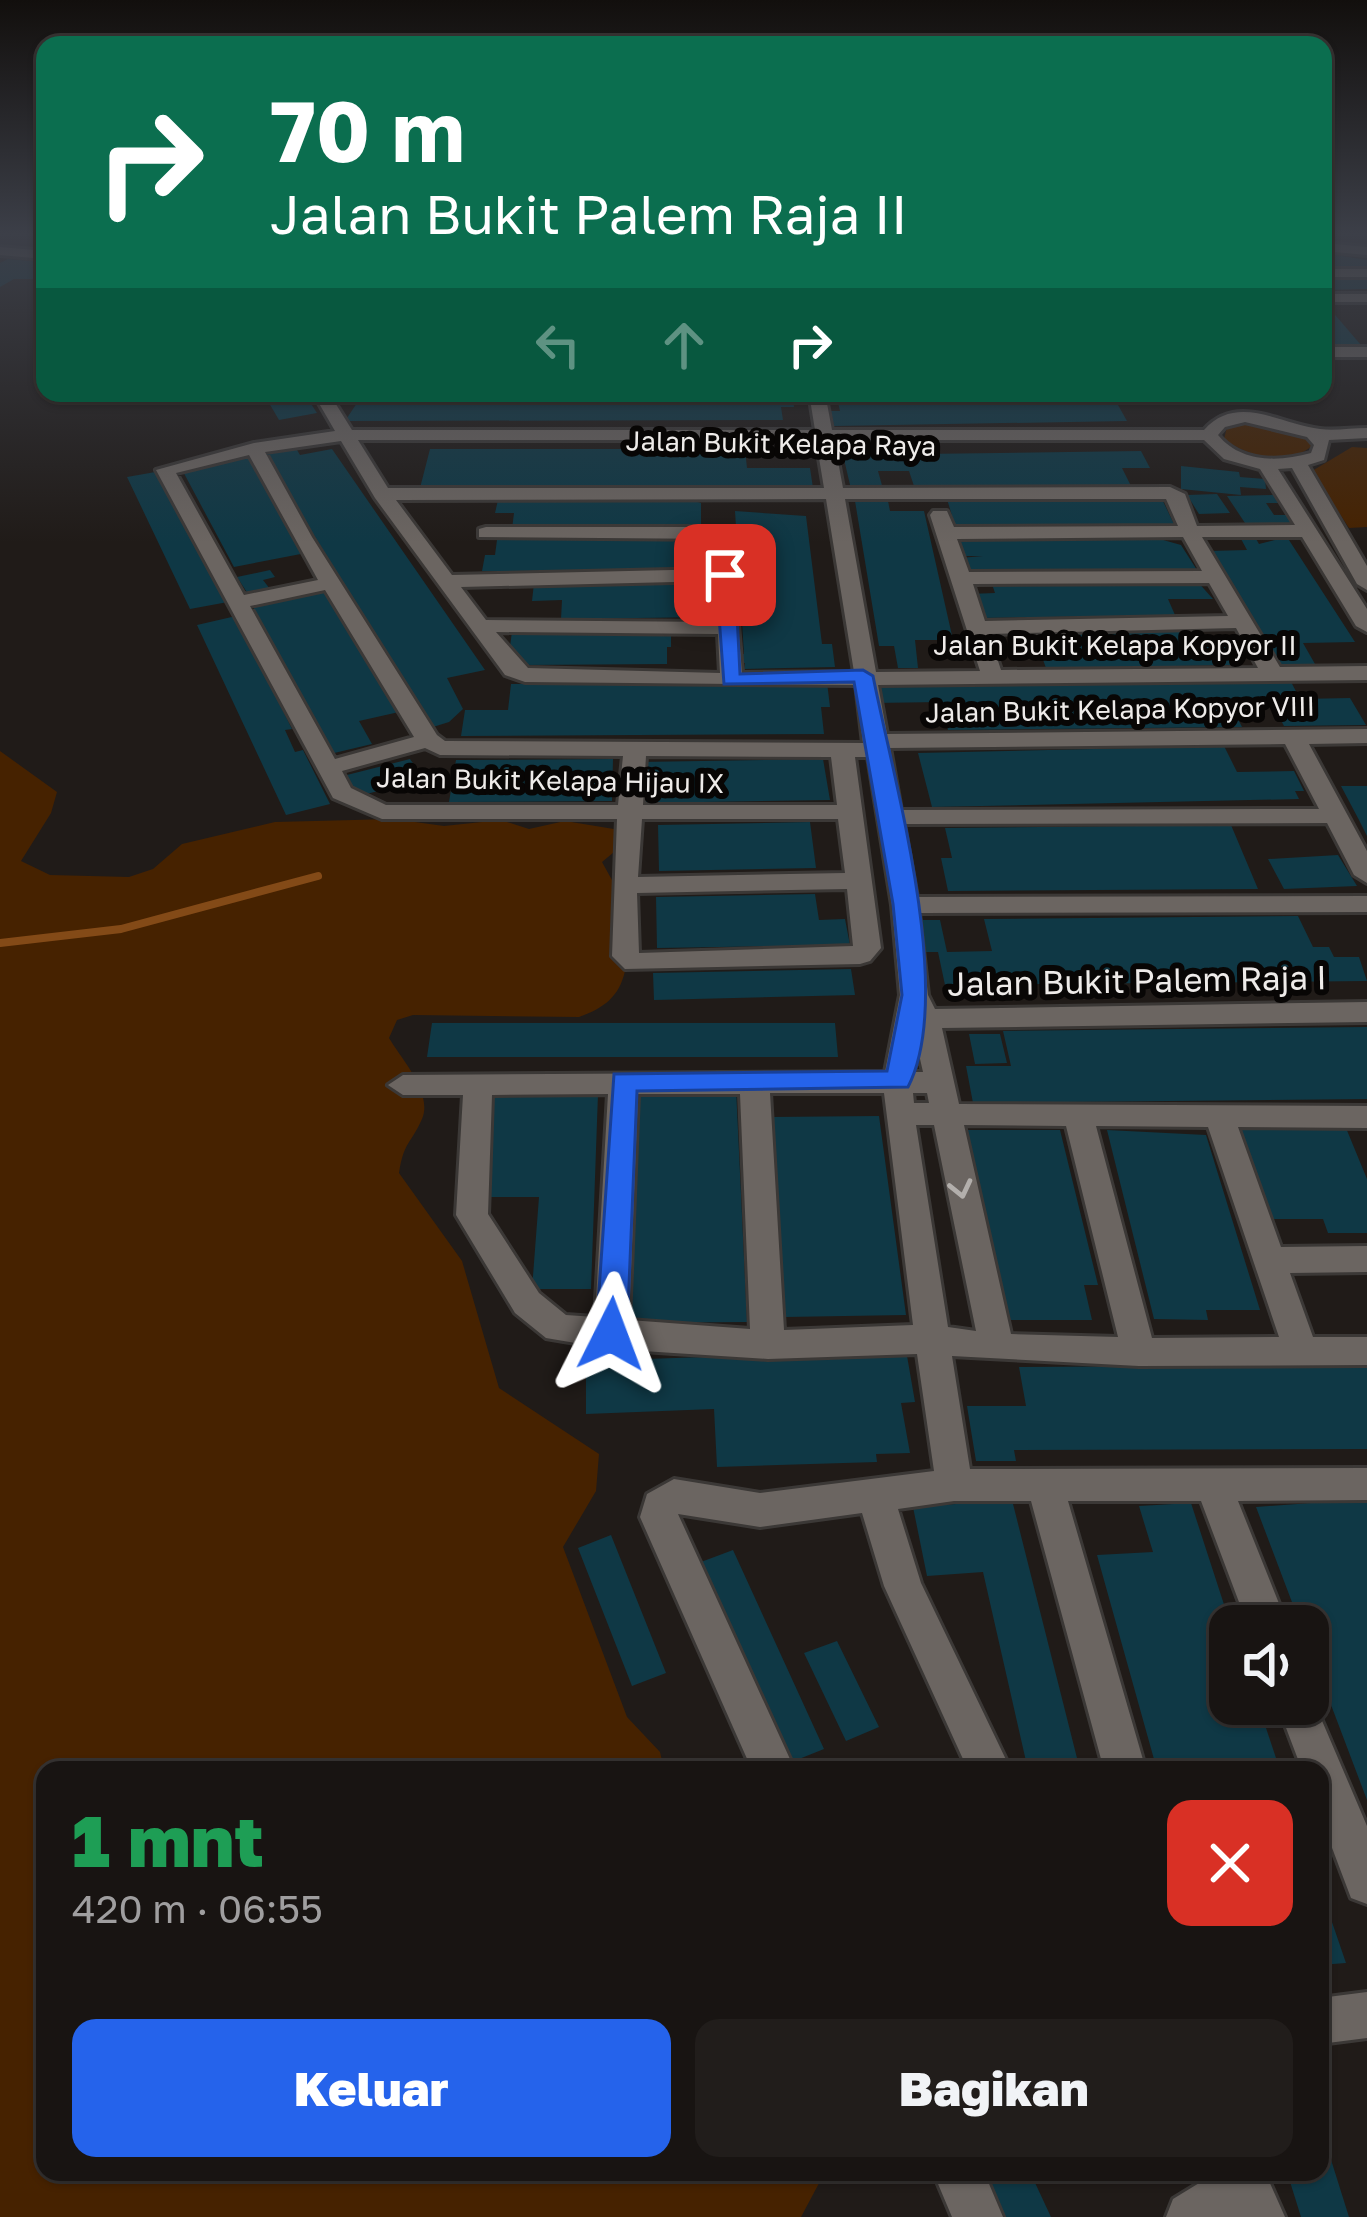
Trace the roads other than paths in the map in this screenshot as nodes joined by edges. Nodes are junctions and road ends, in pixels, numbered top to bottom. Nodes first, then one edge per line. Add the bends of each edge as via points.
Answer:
1 (1332, 352) edge
2 (1367, 352) edge
3 (326, 402) edge
4 (819, 402) edge
5 (1238, 402) edge
6 (1262, 402) edge
7 (1250, 418) junction
8 (1274, 420) junction
9 (1367, 433) edge
10 (345, 437) junction
11 (826, 438) junction
12 (1318, 439) junction
13 (1212, 441) junction
14 (1367, 444) edge
15 (254, 448) junction
16 (1298, 463) junction
17 (1266, 464) junction
18 (168, 466) joint
19 (725, 493) junction
20 (382, 494) junction
21 (836, 494) junction
22 (933, 495) junction
23 (495, 496) junction
24 (1309, 531) junction
25 (1367, 532) edge
26 (724, 533) junction
27 (946, 533) junction
28 (1190, 533) junction
29 (1335, 533) junction
30 (480, 557) junction
31 (725, 575) junction
32 (1216, 577) junction
33 (960, 578) junction
34 (446, 581) junction
35 (331, 583) junction
36 (1360, 590) edge
37 (240, 602) junction
38 (1243, 622) junction
39 (478, 626) junction
40 (1367, 626) edge
41 (726, 628) junction
42 (976, 628) junction
43 (1273, 674) junction
44 (1367, 674) edge
45 (992, 675) junction
46 (863, 676) junction
47 (731, 680) junction
48 (1367, 736) edge
49 (1294, 738) junction
50 (428, 740) junction
51 (874, 746) junction
52 (635, 749) junction
53 (842, 750) junction
54 (328, 768) junction
55 (846, 812) junction
56 (626, 814) junction
57 (887, 817) junction
58 (1336, 817) junction
59 (1367, 875) edge
60 (854, 881) junction
61 (624, 885) junction
62 (905, 904) junction
63 (1367, 904) edge
64 (916, 1011) junction
65 (1367, 1012) edge
66 (754, 1080) junction
67 (898, 1080) junction
68 (624, 1081) junction
69 (938, 1082) junction
70 (478, 1084) junction
71 (403, 1085) dead end
72 (899, 1114) junction
73 (945, 1115) junction
74 (1079, 1117) junction
75 (1220, 1118) junction
76 (1365, 1122) edge
77 (1367, 1259) edge
78 (1270, 1260) junction
79 (611, 1334) junction
80 (929, 1339) junction
81 (767, 1345) junction
82 (997, 1348) junction
83 (1301, 1351) junction
84 (1367, 1351) edge
85 (1139, 1352) junction
86 (1214, 1484) junction
87 (1367, 1484) edge
88 (971, 1485) junction
89 (1045, 1485) junction
90 (875, 1495) junction
91 (1260, 1605) edge
92 (1306, 1725) edge
93 (770, 1761) edge
94 (986, 1761) edge
95 (1122, 1761) edge
96 (1320, 1761) edge
97 (1329, 1784) edge
98 (1367, 1882) edge
99 (1367, 2015) edge
100 (1329, 2020) edge
101 (962, 2181) edge
102 (1246, 2191) edge
103 (978, 2217) edge
104 (1191, 2217) edge

1 - 2 street
3 - 10 street, Jalan Bukit Kelapa Kopyor II
4 - 11 street
5 - 7 street
6 - 8 street
7 - 8 street
7 - 13 street via 1229,420
8 - 12 street
9 - 12 street
10 - 11 street, Jalan Bukit Kelapa Raya
10 - 15 street, Jalan Bukit Kelapa Raya
10 - 20 street, Jalan Bukit Kelapa Kopyor II
11 - 13 street, Jalan Bukit Kelapa Raya
11 - 21 street
12 - 14 street
12 - 16 street via 1318,456
13 - 17 street
15 - 18 street, Jalan Bukit Kelapa Raya
15 - 35 street
16 - 17 street
16 - 29 street
17 - 24 street
18 - 37 street, Jalan Bukit Kelapa Hijau IX
19 - 21 street
19 - 23 street
19 - 26 street
20 - 23 street
20 - 34 street, Jalan Bukit Kelapa Kopyor II
21 - 22 street
21 - 46 street
22 - 27 street
22 - 28 street via 1170,493
23 - 30 street
24 - 28 street
24 - 36 street
25 - 29 street
26 - 30 street
26 - 31 street
27 - 28 street
27 - 33 street
28 - 32 street
29 - 36 street
30 - 31 street
30 - 34 street
31 - 41 street
32 - 33 street
32 - 38 street
33 - 42 street
34 - 39 street, Jalan Bukit Kelapa Kopyor II
35 - 37 street
35 - 50 street
36 - 40 street
37 - 54 street, Jalan Bukit Kelapa Hijau IX
38 - 42 street
38 - 43 street
39 - 41 street
39 - 47 street, Jalan Bukit Kelapa Kopyor II via 525,675
41 - 47 street
42 - 45 street
43 - 44 street, Jalan Bukit Kelapa Kopyor II
43 - 45 street, Jalan Bukit Kelapa Kopyor II
45 - 46 street, Jalan Bukit Kelapa Kopyor II
46 - 47 street, Jalan Bukit Kelapa Kopyor II
46 - 51 street
48 - 49 street, Jalan Bukit Kelapa Kopyor VIII
49 - 51 street, Jalan Bukit Kelapa Kopyor VIII
49 - 58 street
50 - 52 street, Jalan Bukit Kelapa Kopyor VIII via 462,749
50 - 54 street
51 - 53 street, Jalan Bukit Kelapa Kopyor VIII
51 - 57 street
52 - 53 street, Jalan Bukit Kelapa Kopyor VIII
52 - 56 street
53 - 55 street
54 - 56 street, Jalan Bukit Kelapa Hijau IX via 356,805 382,812
55 - 56 street, Jalan Bukit Kelapa Hijau IX
55 - 60 street
56 - 61 street
57 - 58 street
57 - 62 street
58 - 59 street
60 - 61 street
60 - 61 street via 867,948 860,955 635,963 626,956
62 - 63 street
62 - 64 street
64 - 65 street, Jalan Bukit Palem Raja I
64 - 67 street
64 - 69 street
66 - 67 street
66 - 68 street
66 - 81 street
67 - 69 street
67 - 72 street
68 - 70 street
68 - 79 street
69 - 73 street
70 - 71 street
70 - 79 street via 472,1215 538,1317 558,1328
72 - 73 street
72 - 80 street
73 - 74 street
73 -> 82 street
74 - 75 street
74 - 85 street
75 - 76 street
75 - 78 street
77 - 78 street
78 - 83 street
79 - 81 street
80 - 81 street
80 - 82 street
80 - 88 street
82 - 85 street
83 - 84 street
83 - 85 street
86 - 87 street
86 - 89 street
86 - 91 street
88 - 89 street
88 - 90 street
89 - 95 street
90 - 93 street via 760,1510 674,1496 660,1506
90 - 94 street via 903,1586
92 - 96 street
97 - 98 street
99 - 100 street
101 - 103 street
102 - 104 street

